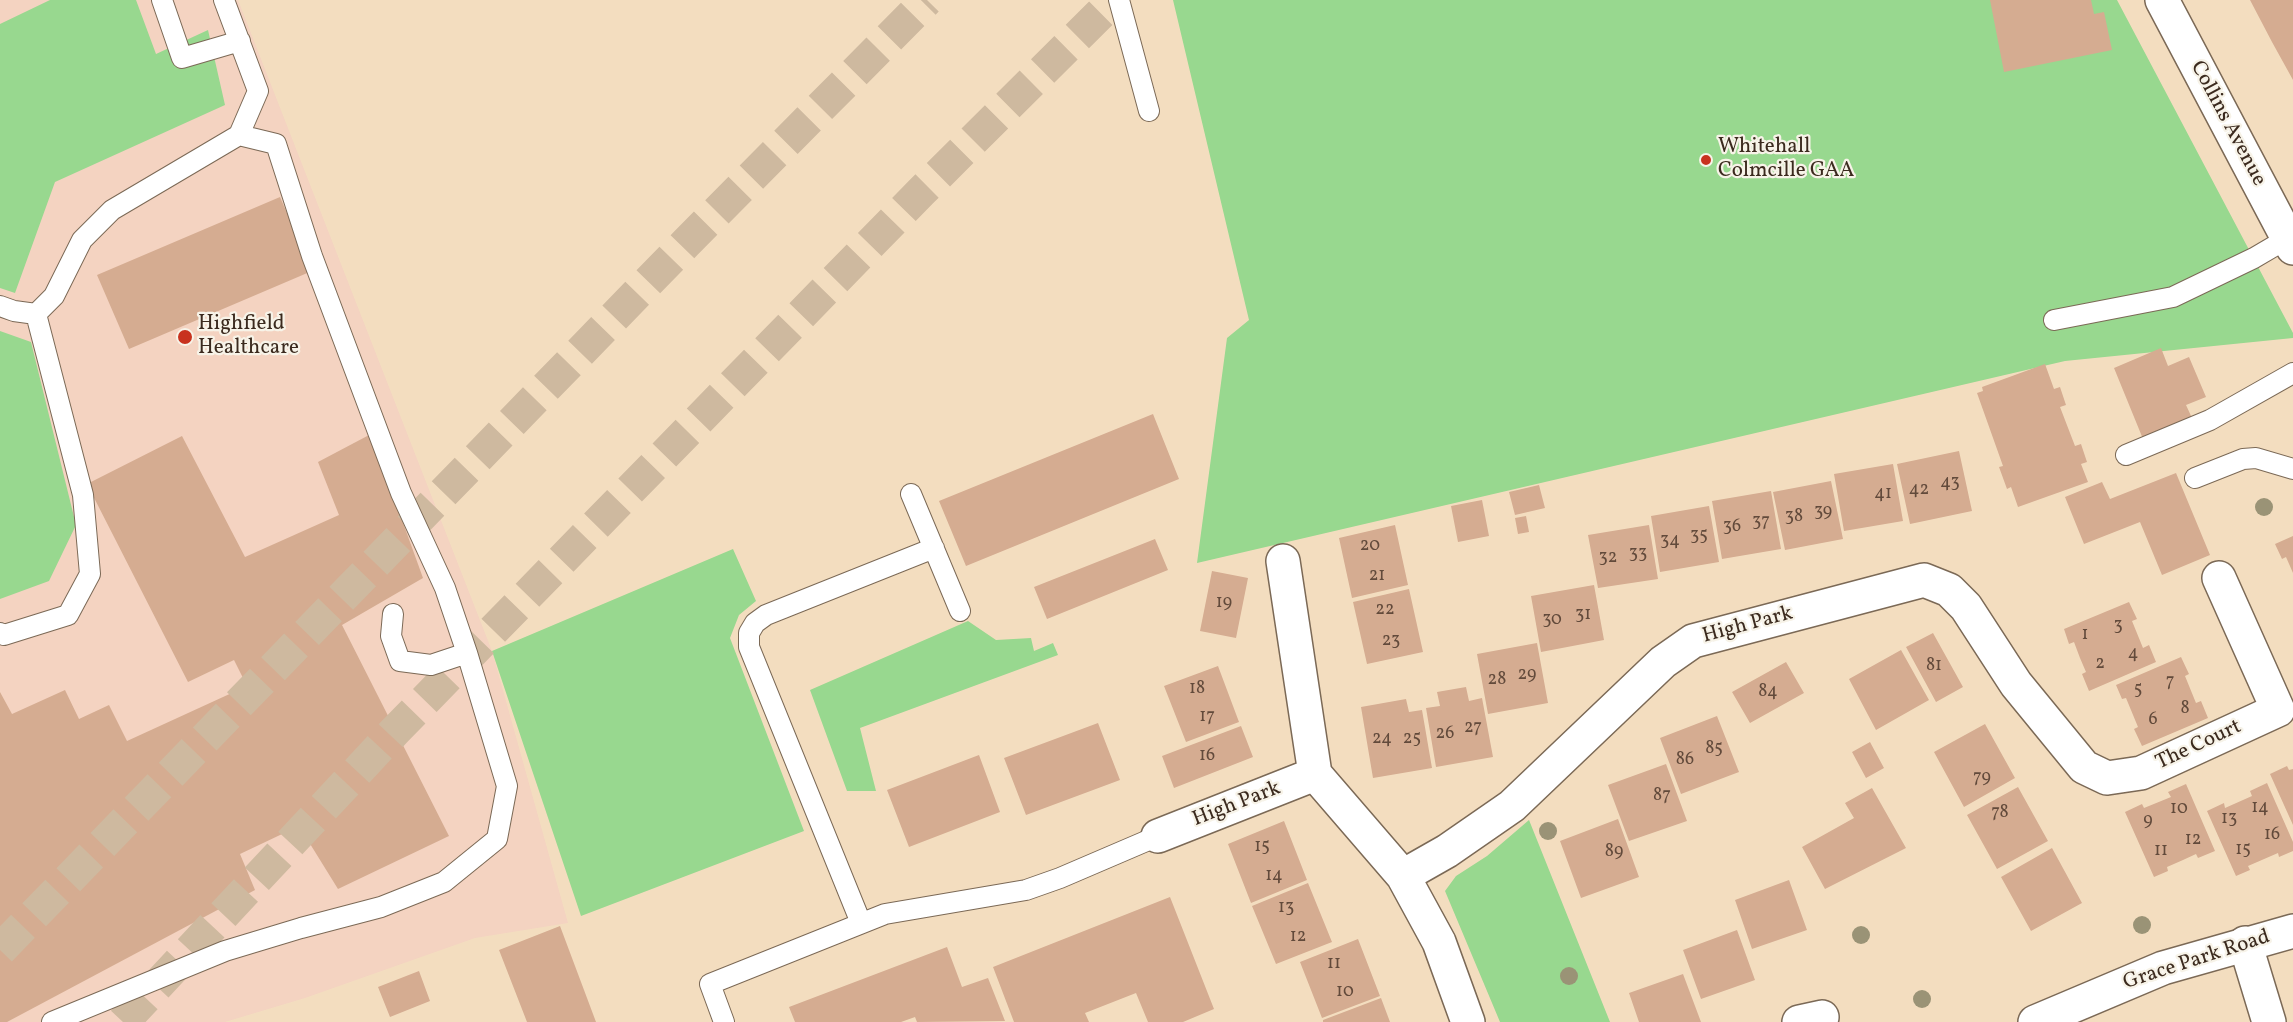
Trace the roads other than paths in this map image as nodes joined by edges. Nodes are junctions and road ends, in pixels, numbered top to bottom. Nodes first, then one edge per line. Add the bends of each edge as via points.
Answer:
1 (162, 0) edge
2 (224, 0) edge
3 (1119, 0) edge
4 (2162, 0) edge
5 (240, 41) junction
6 (1149, 111) dead end
7 (239, 135) junction
8 (2290, 243) edge
9 (0, 306) edge
10 (36, 314) junction
11 (2054, 320) dead end
12 (2293, 373) edge
13 (2126, 455) dead end
14 (2293, 469) edge
15 (2195, 478) dead end
16 (911, 494) dead end
17 (934, 548) junction
18 (1283, 561) dead end
19 (2219, 578) dead end
20 (960, 611) dead end
21 (393, 614) dead end
22 (0, 633) edge
23 (467, 653) junction
24 (2016, 684) joint
25 (1315, 774) junction
26 (1158, 836) joint
27 (1403, 876) junction
28 (861, 923) junction
29 (2293, 931) edge
30 (2245, 943) junction
31 (52, 1022) edge
32 (724, 1022) edge
33 (1468, 1022) edge
34 (2035, 1022) edge
35 (2269, 1022) edge

1 - 5 lane via 182,58
2 - 5 lane
3 - 6 lane
4 - 8 street, Collins Avenue
5 - 7 lane via 258,91
7 - 10 lane via 112,210 82,240 54,296
7 - 23 lane via 276,144 312,256 400,492 445,588
8 - 11 lane via 2173,297
9 - 10 lane
10 - 22 lane via 83,495 90,574 68,615
12 - 13 lane via 2210,420
14 - 15 lane via 2256,458 2243,459
16 - 17 lane
17 - 20 lane
17 - 28 lane via 766,615 749,633 749,647
18 - 25 street
19 - 24 street, The Court via 2278,710 2141,773 2107,778 2084,767
21 - 23 lane via 391,636 400,661 431,665
23 - 31 lane via 507,786 497,839 444,882 381,907 225,951
24 - 27 street, High Park via 1966,607 1949,590 1924,580 1693,640 1663,663 1512,806
25 - 26 street, High Park
25 - 27 street
26 - 28 lane via 1026,890 885,914
27 - 33 street via 1439,942
28 - 32 lane via 710,984
29 - 30 street, Grace Park Road
30 - 34 street, Grace Park Road via 2163,968
30 - 35 street

